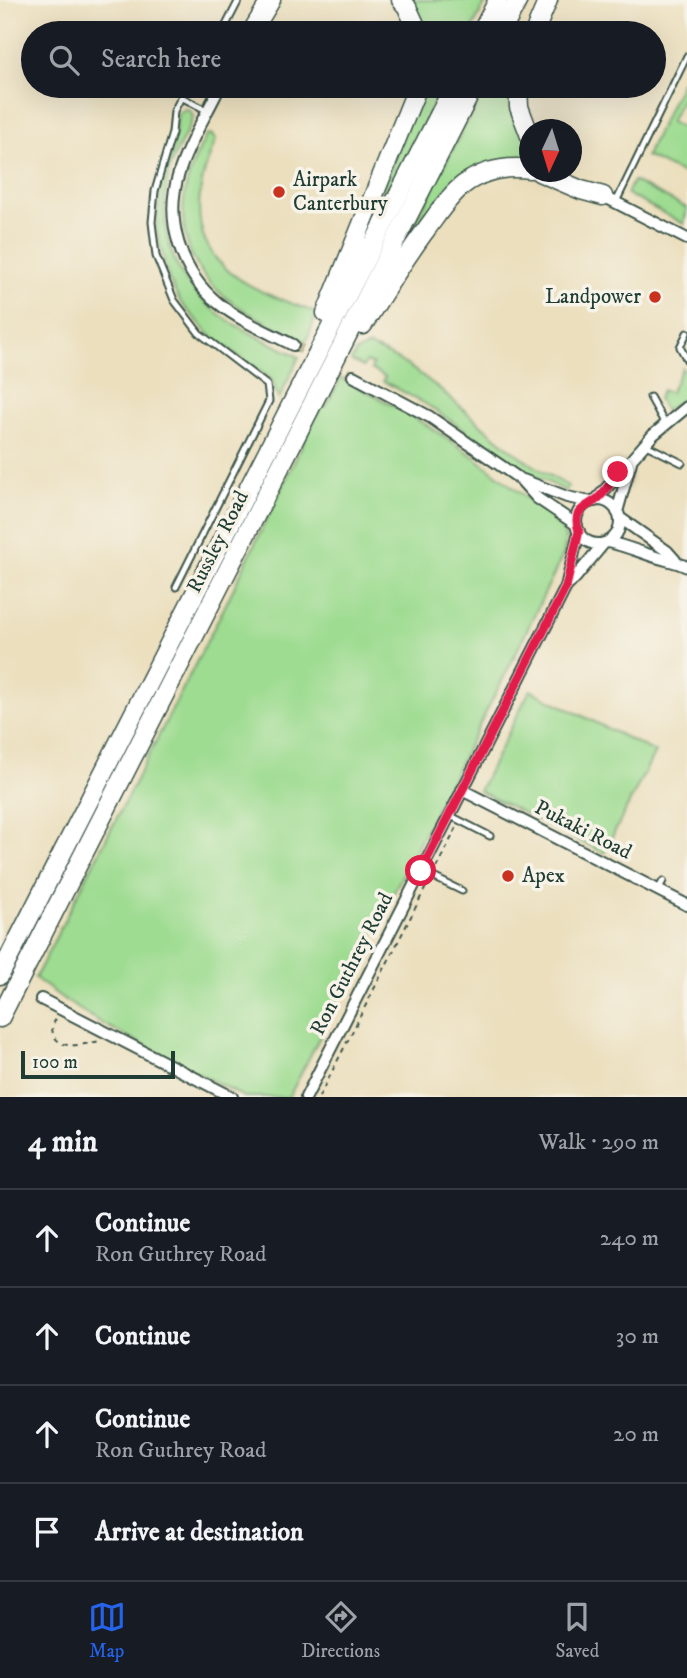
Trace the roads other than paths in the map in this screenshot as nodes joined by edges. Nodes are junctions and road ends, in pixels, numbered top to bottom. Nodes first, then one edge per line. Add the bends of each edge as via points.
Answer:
1 (239, 0) edge
2 (257, 0) edge
3 (271, 0) edge
4 (401, 0) edge
5 (498, 0) edge
6 (518, 0) edge
7 (548, 0) edge
8 (228, 21) edge
9 (246, 21) edge
10 (258, 21) edge
11 (413, 21) edge
12 (487, 21) edge
13 (507, 21) edge
14 (539, 21) edge
15 (687, 55) edge
16 (666, 94) edge
17 (180, 98) edge
18 (182, 98) edge
19 (214, 98) edge
20 (413, 98) edge
21 (448, 98) edge
22 (468, 98) edge
23 (519, 98) edge
24 (664, 98) edge
25 (208, 111) junction
26 (524, 119) edge
27 (519, 168) edge
28 (582, 179) edge
29 (562, 182) edge
30 (610, 199) junction
31 (687, 238) edge
32 (687, 333) edge
33 (293, 345) tunnel mouth
34 (687, 360) edge
35 (353, 376) tunnel mouth
36 (304, 377) junction
37 (650, 397) dead end
38 (687, 407) edge
39 (303, 424) junction
40 (665, 424) junction
41 (644, 444) junction
42 (631, 462) junction
43 (682, 463) dead end
44 (520, 480) junction
45 (592, 502) junction
46 (618, 515) junction
47 (578, 528) junction
48 (606, 542) junction
49 (675, 560) junction
50 (687, 566) edge
51 (176, 587) dead end
52 (566, 587) junction
53 (462, 790) junction
54 (449, 815) junction
55 (490, 836) dead end
56 (426, 873) junction
57 (462, 891) dead end
58 (687, 905) edge
59 (0, 975) edge
60 (41, 999) dead end
61 (0, 1018) edge
62 (232, 1097) edge
63 (306, 1097) edge

1 - 8 lane
2 - 9 highway
3 - 10 highway
4 - 11 highway
5 - 12 highway
6 - 13 highway
7 - 14 highway
15 - 16 lane
17 - 51 lane via 153,203 160,269 174,300 198,333 267,385 269,401
18 - 25 lane
19 - 25 street
20 - 36 highway
21 - 36 highway, Russley Road
22 - 39 highway, Russley Road
23 - 26 highway
24 - 30 lane
25 - 33 street via 176,182 175,228 183,255 196,279 218,303
27 - 39 highway via 477,177 451,196 391,281
28 - 30 highway
29 - 30 highway
30 - 31 street
32 - 34 lane via 680,347
35 - 44 street via 430,417
36 - 59 highway, Russley Road
37 - 40 lane
38 - 40 street
39 - 61 highway, Russley Road
40 - 41 street
41 - 42 street
41 - 43 lane
42 - 45 street
42 - 46 street
44 - 45 street
44 - 47 street
45 - 46 street via 608,503
45 - 47 street via 579,512
46 - 48 street via 616,535
46 - 49 street
47 - 48 street via 592,543
47 - 52 street, Ron Guthrey Road
48 - 49 street
48 - 52 street, Ron Guthrey Road
49 - 50 street
52 - 53 street, Ron Guthrey Road
53 - 54 street, Ron Guthrey Road
53 - 58 street, Pukaki Road via 642,876
54 - 55 lane
54 - 56 street, Ron Guthrey Road
56 - 57 lane
56 - 63 street, Ron Guthrey Road
60 - 62 street

